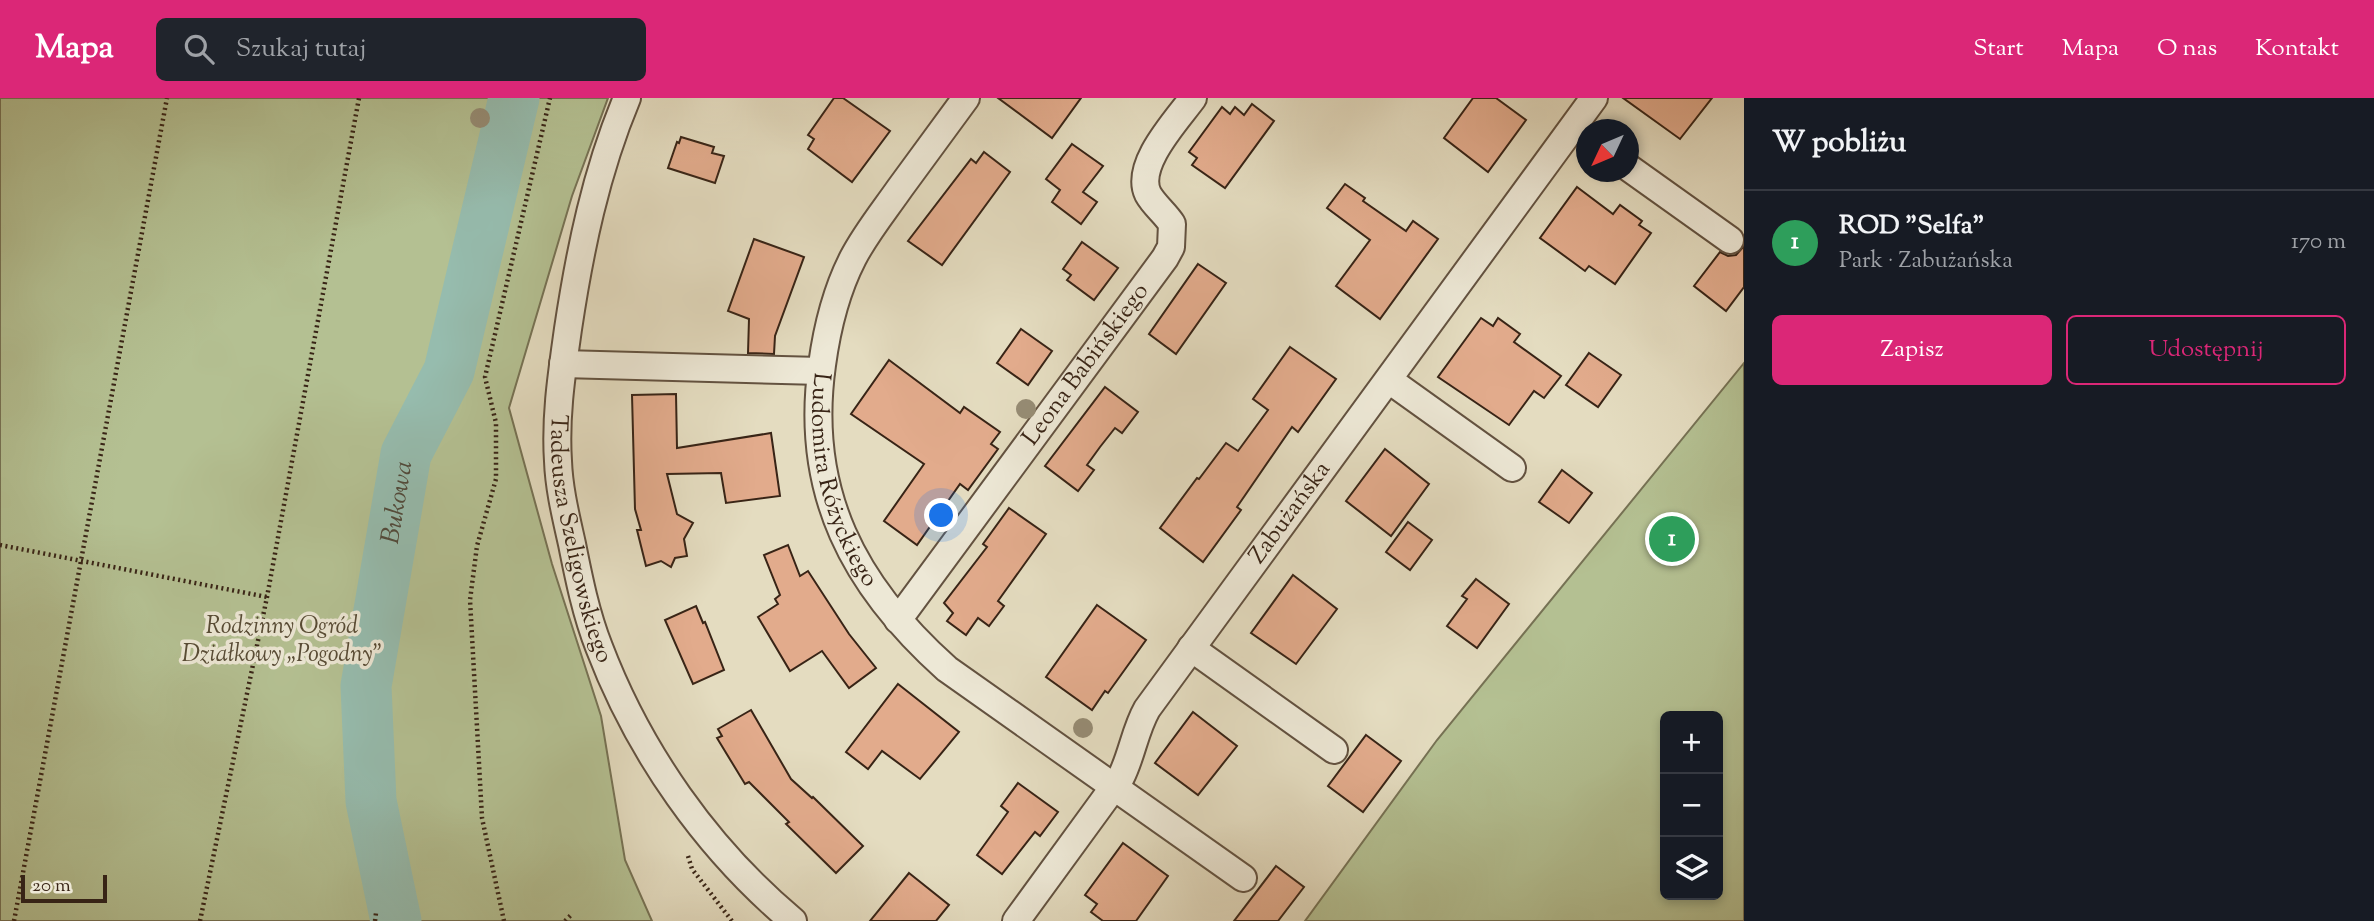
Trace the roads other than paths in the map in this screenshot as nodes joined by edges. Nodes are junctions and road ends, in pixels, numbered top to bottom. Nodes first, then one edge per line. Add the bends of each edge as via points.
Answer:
1 (627, 98) edge
2 (966, 98) edge
3 (1193, 98) edge
4 (1594, 98) edge
5 (1585, 119) edge
6 (1576, 137) edge
7 (1639, 175) edge
8 (1730, 240) dead end
9 (563, 364) junction
10 (821, 371) junction
11 (1389, 380) junction
12 (1512, 468) dead end
13 (898, 620) junction
14 (1191, 648) junction
15 (1334, 750) dead end
16 (1114, 786) junction
17 (1243, 878) dead end
18 (793, 921) edge
19 (1016, 921) edge

1 - 9 street, Tadeusza Szeligowskiego via 591,207
2 - 10 street, Ludomira Różyckiego via 858,250 832,314
3 - 13 street, Leona Babińskiego via 1147,166 1148,193 1172,224 1166,258
4 - 5 street, Zabużańska
6 - 11 street, Zabużańska
7 - 8 street
9 - 10 street
9 - 18 street, Tadeusza Szeligowskiego via 557,434 561,493 598,646 636,727 686,807 748,880
10 - 13 street, Ludomira Różyckiego via 817,437 827,487 859,565
11 - 12 street
11 - 14 street, Zabużańska
13 - 16 street, Ludomira Różyckiego via 947,669
14 - 15 street
14 - 16 street, Zabużańska via 1139,722 1127,765
16 - 17 street
16 - 19 street, Zabużańska

